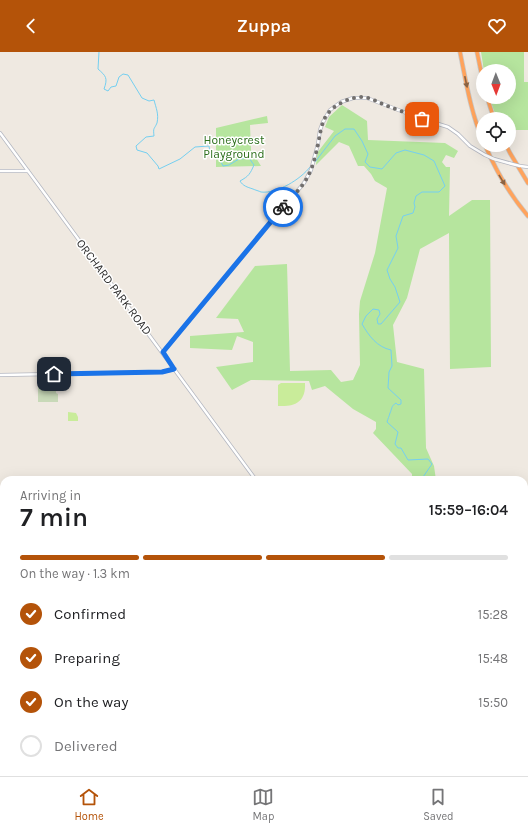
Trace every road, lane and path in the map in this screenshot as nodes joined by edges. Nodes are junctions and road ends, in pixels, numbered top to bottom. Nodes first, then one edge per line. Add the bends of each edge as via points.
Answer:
1 (460, 52) edge
2 (477, 52) edge
3 (479, 64) edge
4 (476, 123) edge
5 (0, 132) edge
6 (487, 152) edge
7 (510, 152) edge
8 (528, 167) edge
9 (0, 171) edge
10 (28, 171) junction
11 (528, 183) edge
12 (528, 216) edge
13 (163, 352) junction
14 (174, 369) junction
15 (0, 375) edge
16 (253, 476) edge

1 -> 4 highway
2 - 3 highway
5 - 10 street, ORCHARD PARK ROAD
6 -> 12 highway via 496,170
7 - 11 highway
8 - 13 street, bridge via 485,155 448,127 367,98 345,100 330,110 323,122 311,170 304,183
9 - 10 street
10 - 13 street, ORCHARD PARK ROAD
13 - 14 street, ORCHARD PARK ROAD
14 - 15 street via 162,372
14 - 16 street, ORCHARD PARK ROAD

